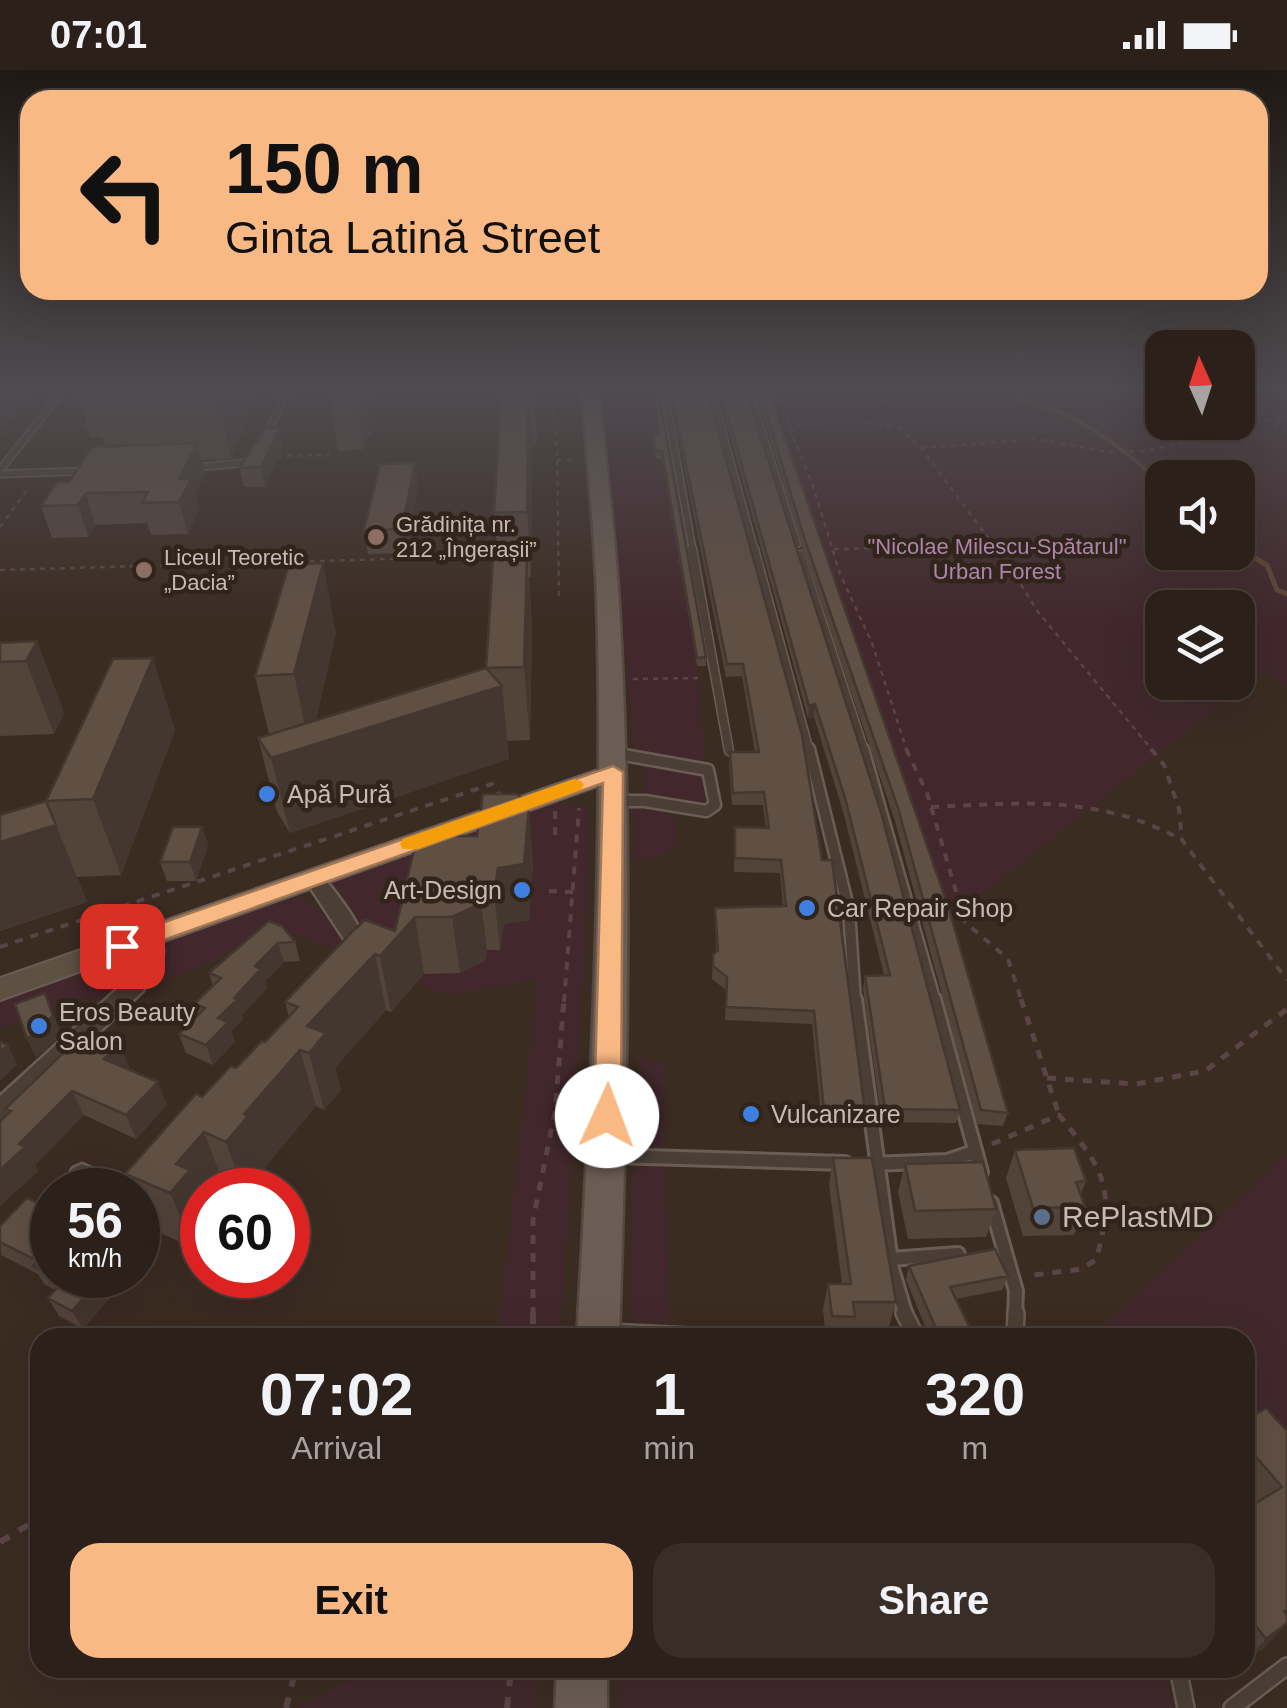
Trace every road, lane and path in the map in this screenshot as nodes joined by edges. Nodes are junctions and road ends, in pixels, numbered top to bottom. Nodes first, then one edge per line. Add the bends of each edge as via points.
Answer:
1 (203, 467) edge
2 (557, 467) edge
3 (597, 467) edge
4 (678, 467) edge
5 (732, 467) edge
6 (773, 467) edge
7 (805, 467) edge
8 (935, 467) edge
9 (188, 468) edge
10 (96, 470) edge
11 (0, 472) edge
12 (41, 472) junction
13 (0, 527) edge
14 (832, 549) junction
15 (999, 553) junction
16 (459, 557) dead end
17 (0, 570) edge
18 (558, 599) dead end
19 (718, 677) junction
20 (632, 679) dead end
21 (729, 751) edge
22 (608, 787) junction
23 (504, 802) edge
24 (568, 804) dead end
25 (931, 807) junction
26 (579, 808) junction
27 (542, 809) dead end
28 (555, 836) dead end
29 (1182, 840) junction
30 (314, 878) junction
31 (549, 892) dead end
32 (573, 892) junction
33 (152, 935) junction
34 (0, 948) edge
35 (340, 973) edge
36 (1287, 980) edge
37 (0, 988) edge
38 (1287, 1009) edge
39 (1047, 1078) junction
40 (0, 1111) edge
41 (1060, 1115) junction
42 (974, 1152) junction
43 (170, 1154) edge
44 (606, 1156) junction
45 (878, 1164) junction
46 (157, 1168) edge
47 (958, 1254) edge
48 (890, 1258) junction
49 (1014, 1278) junction
50 (369, 1316) dead end
51 (367, 1328) edge
52 (534, 1328) edge
53 (598, 1328) edge
54 (912, 1328) edge
55 (1015, 1328) edge
56 (30, 1524) edge
57 (0, 1542) edge
58 (1287, 1666) edge
59 (294, 1678) edge
60 (510, 1678) edge
61 (582, 1678) edge
62 (1180, 1678) edge
63 (286, 1708) edge
64 (507, 1708) edge
65 (580, 1708) edge
66 (1186, 1708) edge
67 (1232, 1708) edge

1 - 9 lane
2 - 18 path
3 - 22 main road via 608,598
4 - 19 lane
5 - 45 lane via 849,911
6 - 42 lane via 888,823
7 - 14 path
8 - 15 path
10 - 12 lane
11 - 12 lane
12 - 13 path
14 - 15 path
14 - 25 path
15 - 29 path via 1038,612 1164,765
16 - 17 path
19 - 20 path
19 - 21 lane
22 - 22 lane via 706,811 716,798 708,770
22 - 26 path
22 - 30 street
22 - 44 main road
23 - 34 path via 492,784
24 - 26 path
25 - 29 path via 1112,807 1150,819
25 - 39 path via 965,922 1008,958
26 - 32 path
27 - 28 path via 556,804
29 - 36 path
30 - 33 street
30 - 35 street via 357,944
31 - 32 path
32 - 52 path via 555,1112 533,1220
33 - 37 street
33 - 40 street via 152,953 135,985
38 - 39 path via 1205,1071 1136,1084
39 - 41 path
41 - 42 path
41 - 49 path via 1103,1186 1108,1210 1096,1260 1081,1269
42 - 45 lane via 947,1162
42 - 49 lane
43 - 46 street
44 - 45 lane
44 - 53 main road
45 - 48 lane
47 - 48 lane
48 - 54 lane
49 - 55 lane
50 - 51 path
56 - 57 path
58 - 67 lane
59 - 63 path
60 - 64 path
61 - 65 main road
62 - 66 lane

